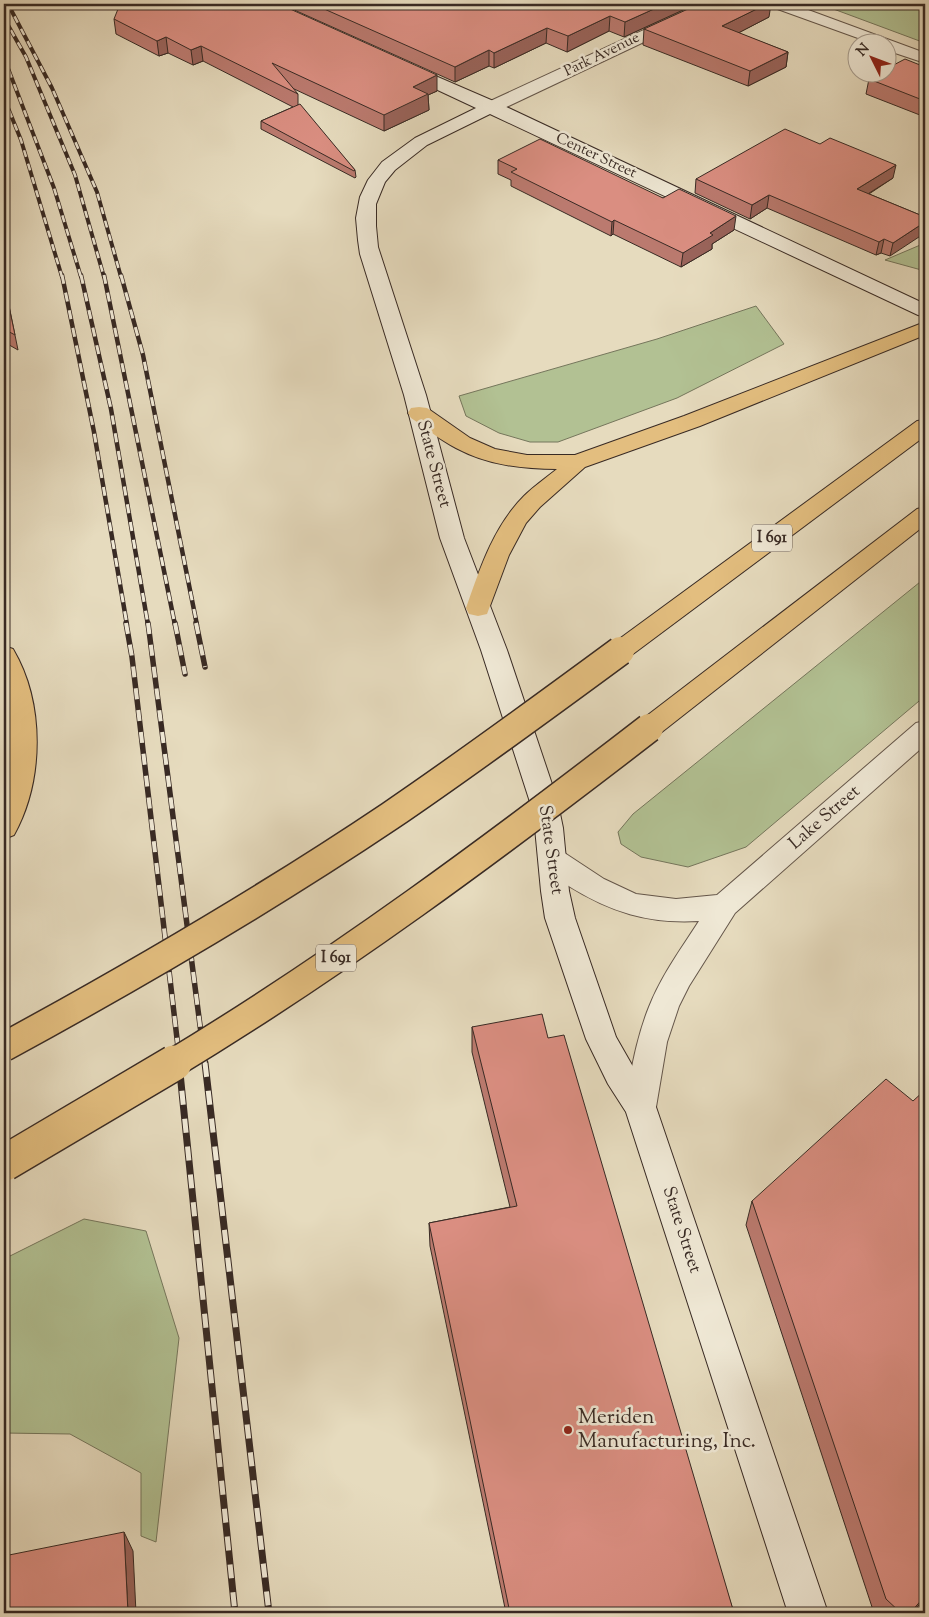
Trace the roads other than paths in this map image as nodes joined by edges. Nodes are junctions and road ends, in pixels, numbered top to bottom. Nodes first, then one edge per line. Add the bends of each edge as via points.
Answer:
1 (712, 4) edge
2 (778, 4) edge
3 (855, 32) edge
4 (896, 47) edge
5 (925, 58) edge
6 (385, 59) edge
7 (492, 107) junction
8 (925, 311) edge
9 (925, 328) edge
10 (419, 413) junction
11 (925, 426) edge
12 (577, 462) junction
13 (925, 514) edge
14 (478, 608) junction
15 (4, 655) edge
16 (925, 730) edge
17 (4, 828) edge
18 (553, 860) junction
19 (725, 905) junction
20 (4, 1047) edge
21 (640, 1107) junction
22 (4, 1163) edge
23 (808, 1613) edge

1 - 7 street, Park Avenue
2 - 3 street
4 - 5 street
6 - 7 street, Center Street
7 - 8 street, Center Street
7 - 10 street, State Street via 411,148 382,174 368,198 366,223 370,254
9 - 12 highway via 692,421
10 - 12 highway via 462,443 488,455 527,462
10 - 14 street, State Street via 452,538
11 - 20 highway, I 691, bridge via 458,769 318,863 189,942
12 - 14 highway via 537,496 517,519 498,554
13 - 22 highway, I 691, bridge via 515,832 413,905 290,989 136,1086
14 - 18 street, State Street via 543,799
15 - 17 highway via 20,699 24,738 19,781
16 - 19 street, Lake Street
18 - 19 street via 600,891 642,908 688,911
18 - 21 street, State Street via 560,918 585,995 610,1057
19 - 21 street, Lake Street via 664,1006 652,1042
21 - 23 street, State Street

